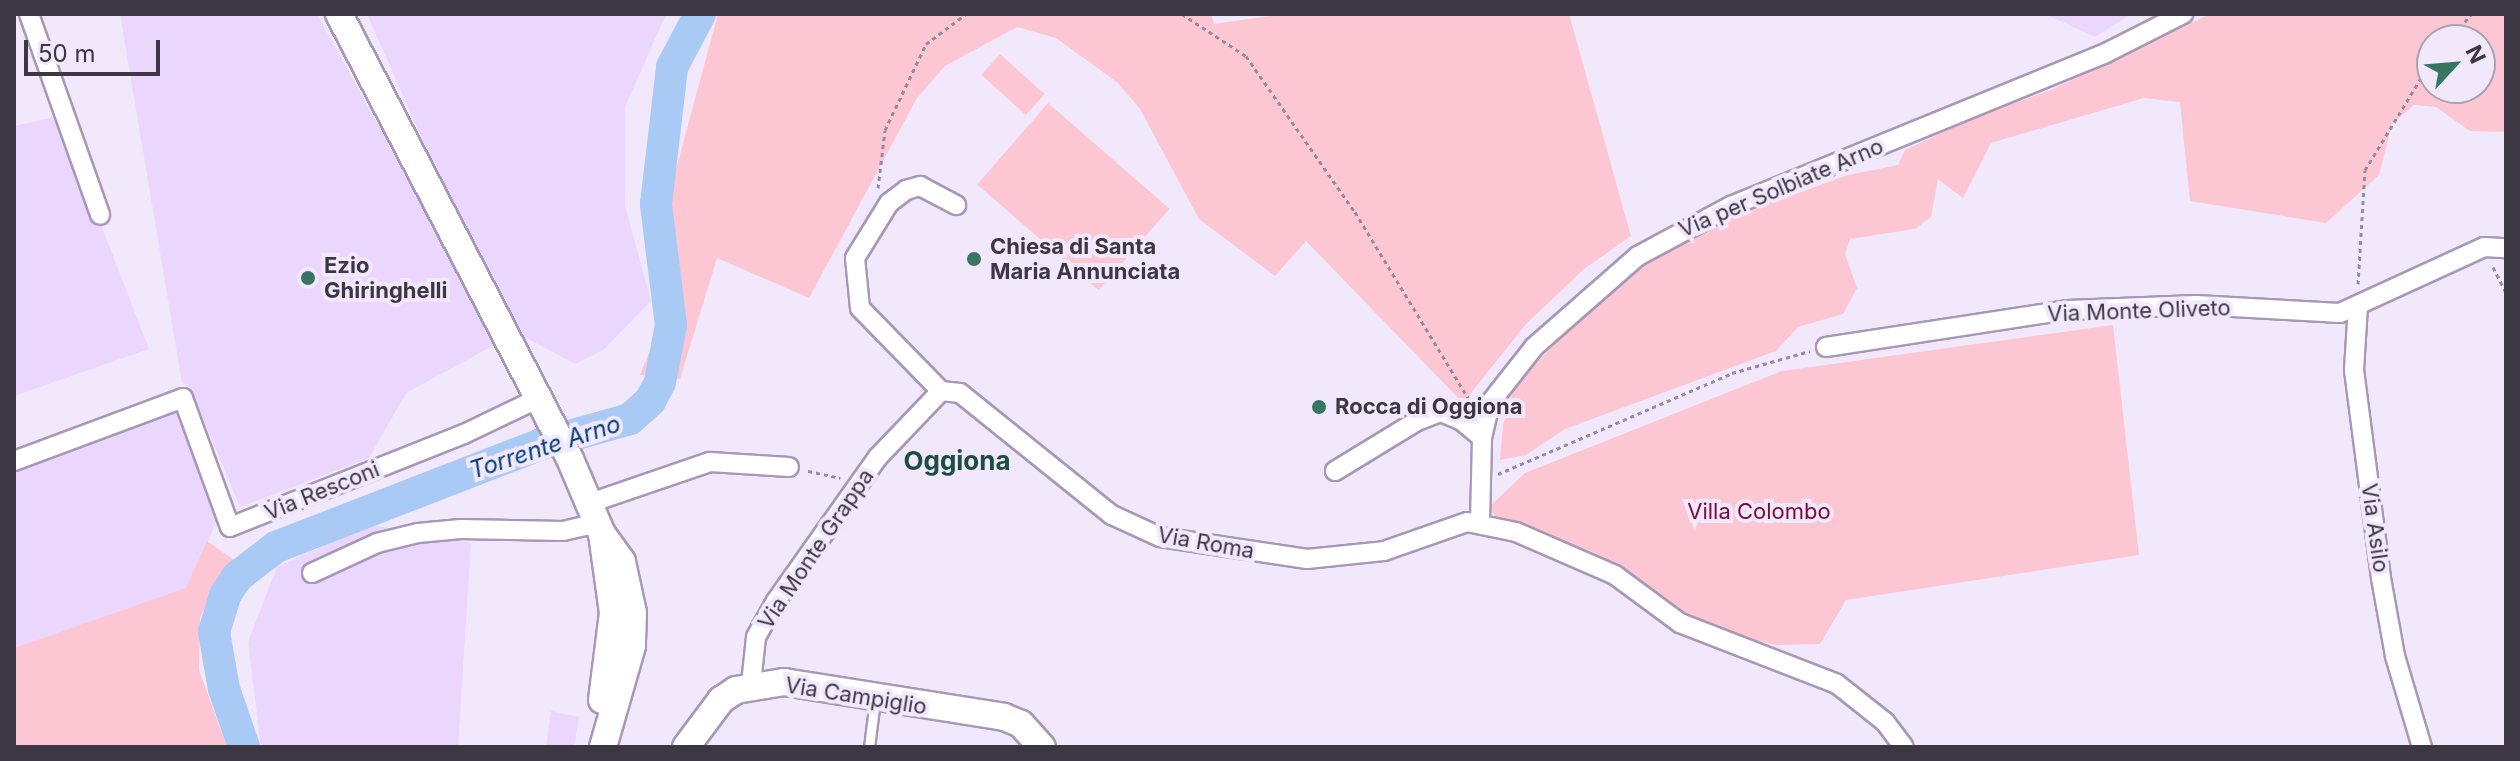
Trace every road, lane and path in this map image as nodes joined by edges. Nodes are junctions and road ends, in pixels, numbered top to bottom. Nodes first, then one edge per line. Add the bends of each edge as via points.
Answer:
1 (29, 14) edge
2 (339, 14) edge
3 (966, 14) edge
4 (1182, 14) edge
5 (2183, 14) edge
6 (2416, 86) edge
7 (956, 205) dead end
8 (100, 215) dead end
9 (873, 225) junction
10 (2484, 247) junction
11 (2506, 248) edge
12 (2506, 292) edge
13 (2358, 306) junction
14 (1826, 347) joint
15 (941, 391) junction
16 (542, 406) junction
17 (1483, 429) junction
18 (14, 461) edge
19 (789, 467) joint
20 (1335, 471) dead end
21 (860, 482) junction
22 (1481, 482) junction
23 (596, 520) junction
24 (1480, 521) junction
25 (312, 573) dead end
26 (751, 684) junction
27 (875, 700) junction
28 (587, 747) edge
29 (603, 747) edge
30 (686, 747) edge
31 (869, 747) edge
32 (1042, 747) edge
33 (1904, 747) edge
34 (2422, 747) edge

1 - 8 street
2 - 16 street
3 - 9 path via 926,44 885,130
4 - 17 path via 1246,56 1355,212
5 - 17 street, Via per Solbiate Arno via 2104,54 1731,206 1666,238 1610,276 1534,347 1502,386
6 - 13 path via 2365,170
7 - 9 street via 920,186 889,203
9 - 15 street via 855,258 860,308
10 - 11 street
10 - 12 path
10 - 13 street
13 - 14 street, Via Monte Oliveto via 2340,313 2196,305 2068,310
13 - 34 street, Via Asilo via 2354,370 2381,578 2395,656
14 - 22 path via 1732,373
15 - 21 street, Via Monte Grappa
15 - 24 street, Via Roma via 960,393 1136,529 1307,559 1384,551
16 - 18 street, Via Resconi via 230,527 183,398
16 - 23 street
17 - 20 street via 1441,412
17 - 22 street, Via per Solbiate Arno
19 - 21 path
19 - 23 street via 710,462
21 - 26 street, Via Monte Grappa via 756,637
22 - 24 street, Via per Solbiate Arno
23 - 25 street via 563,531 418,533 377,543
23 - 28 street via 612,645
23 - 29 street via 622,562 633,613 625,685
24 - 33 street via 1599,567 1701,633 1837,684 1885,722
26 - 27 street, Via Campiglio via 784,682
26 - 30 street via 721,700
27 - 31 lane
27 - 32 street, Via Campiglio via 1004,717 1021,724

